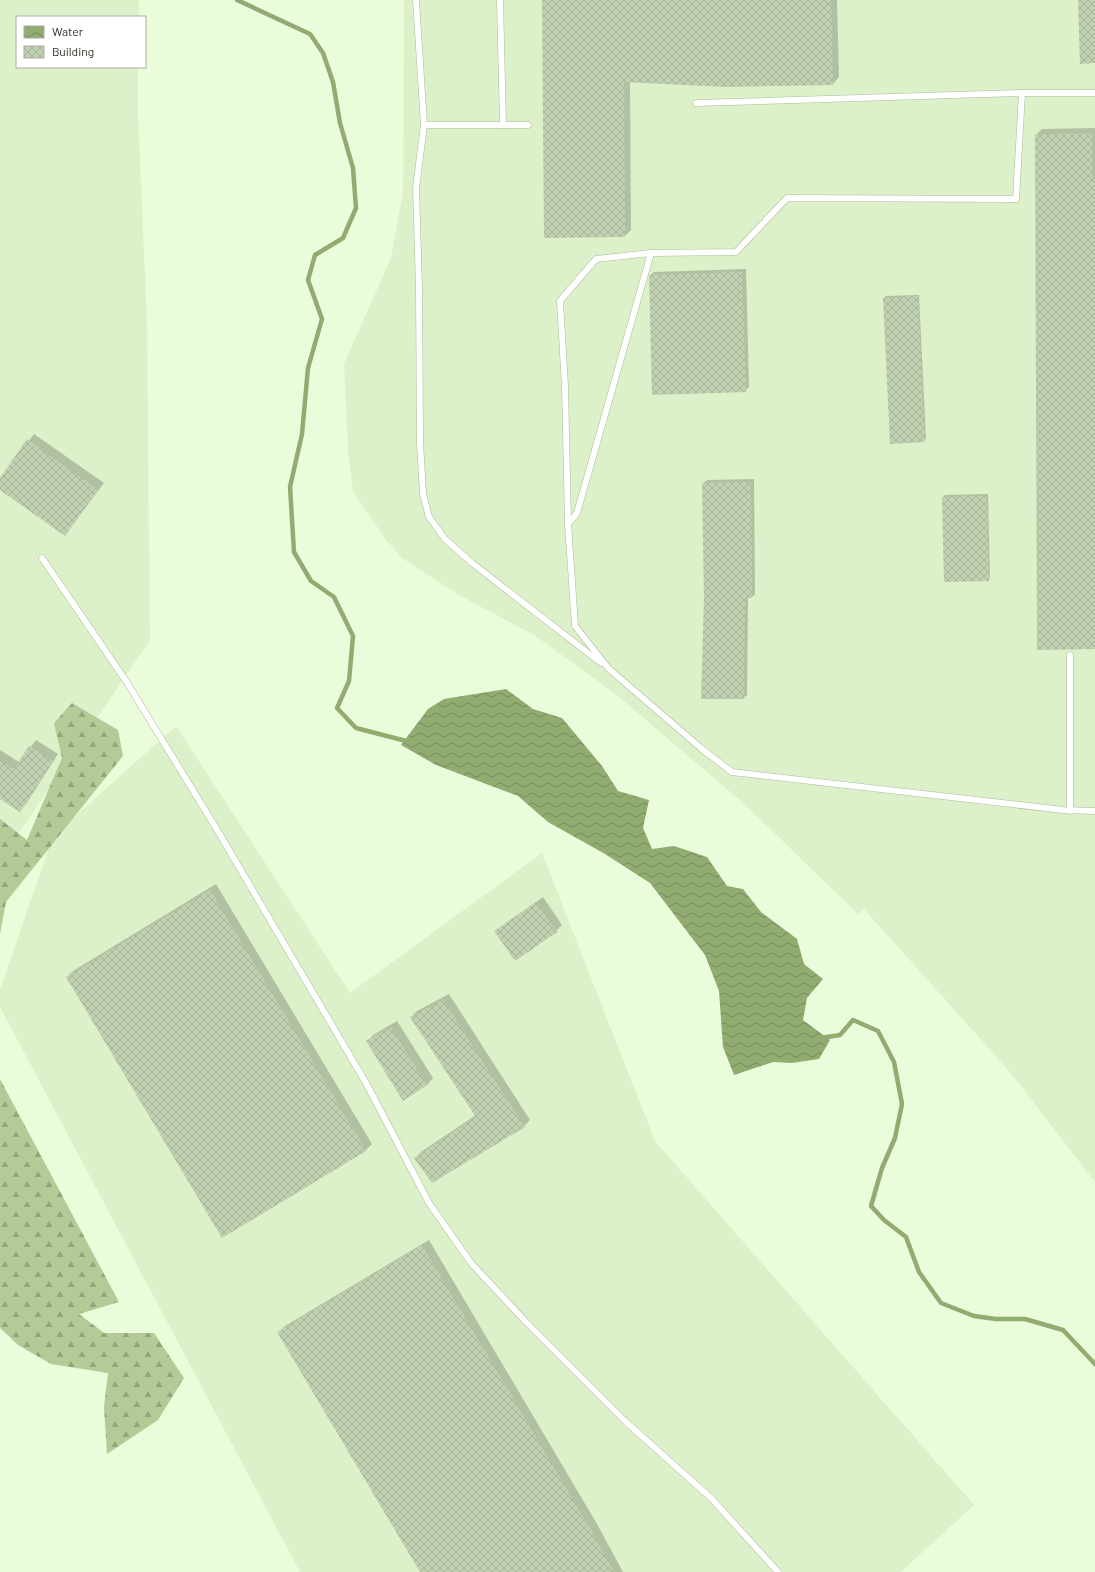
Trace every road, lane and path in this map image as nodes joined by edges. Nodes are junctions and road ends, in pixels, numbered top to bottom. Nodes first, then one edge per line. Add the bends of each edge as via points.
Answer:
1 (416, 0) edge
2 (500, 0) edge
3 (1022, 93) junction
4 (1095, 93) edge
5 (696, 103) dead end
6 (424, 125) junction
7 (503, 125) junction
8 (528, 125) dead end
9 (651, 254) junction
10 (568, 524) junction
11 (42, 558) dead end
12 (1070, 655) dead end
13 (609, 669) junction
14 (1070, 810) junction
15 (1095, 811) edge
16 (778, 1572) edge

1 - 6 lane
2 - 7 lane
3 - 4 lane
3 - 5 lane
3 - 9 lane via 1016,199 787,198 736,252
6 - 7 lane
6 - 13 lane via 416,188 420,442 423,494 429,516 445,539 472,563
7 - 8 lane
9 - 10 lane via 577,513
9 - 10 lane via 596,258 560,301
10 - 13 lane via 574,626
11 - 16 lane via 126,680 366,1083 430,1203 472,1263 526,1322 626,1422 711,1498
12 - 14 lane
13 - 14 lane via 732,772
14 - 15 lane

